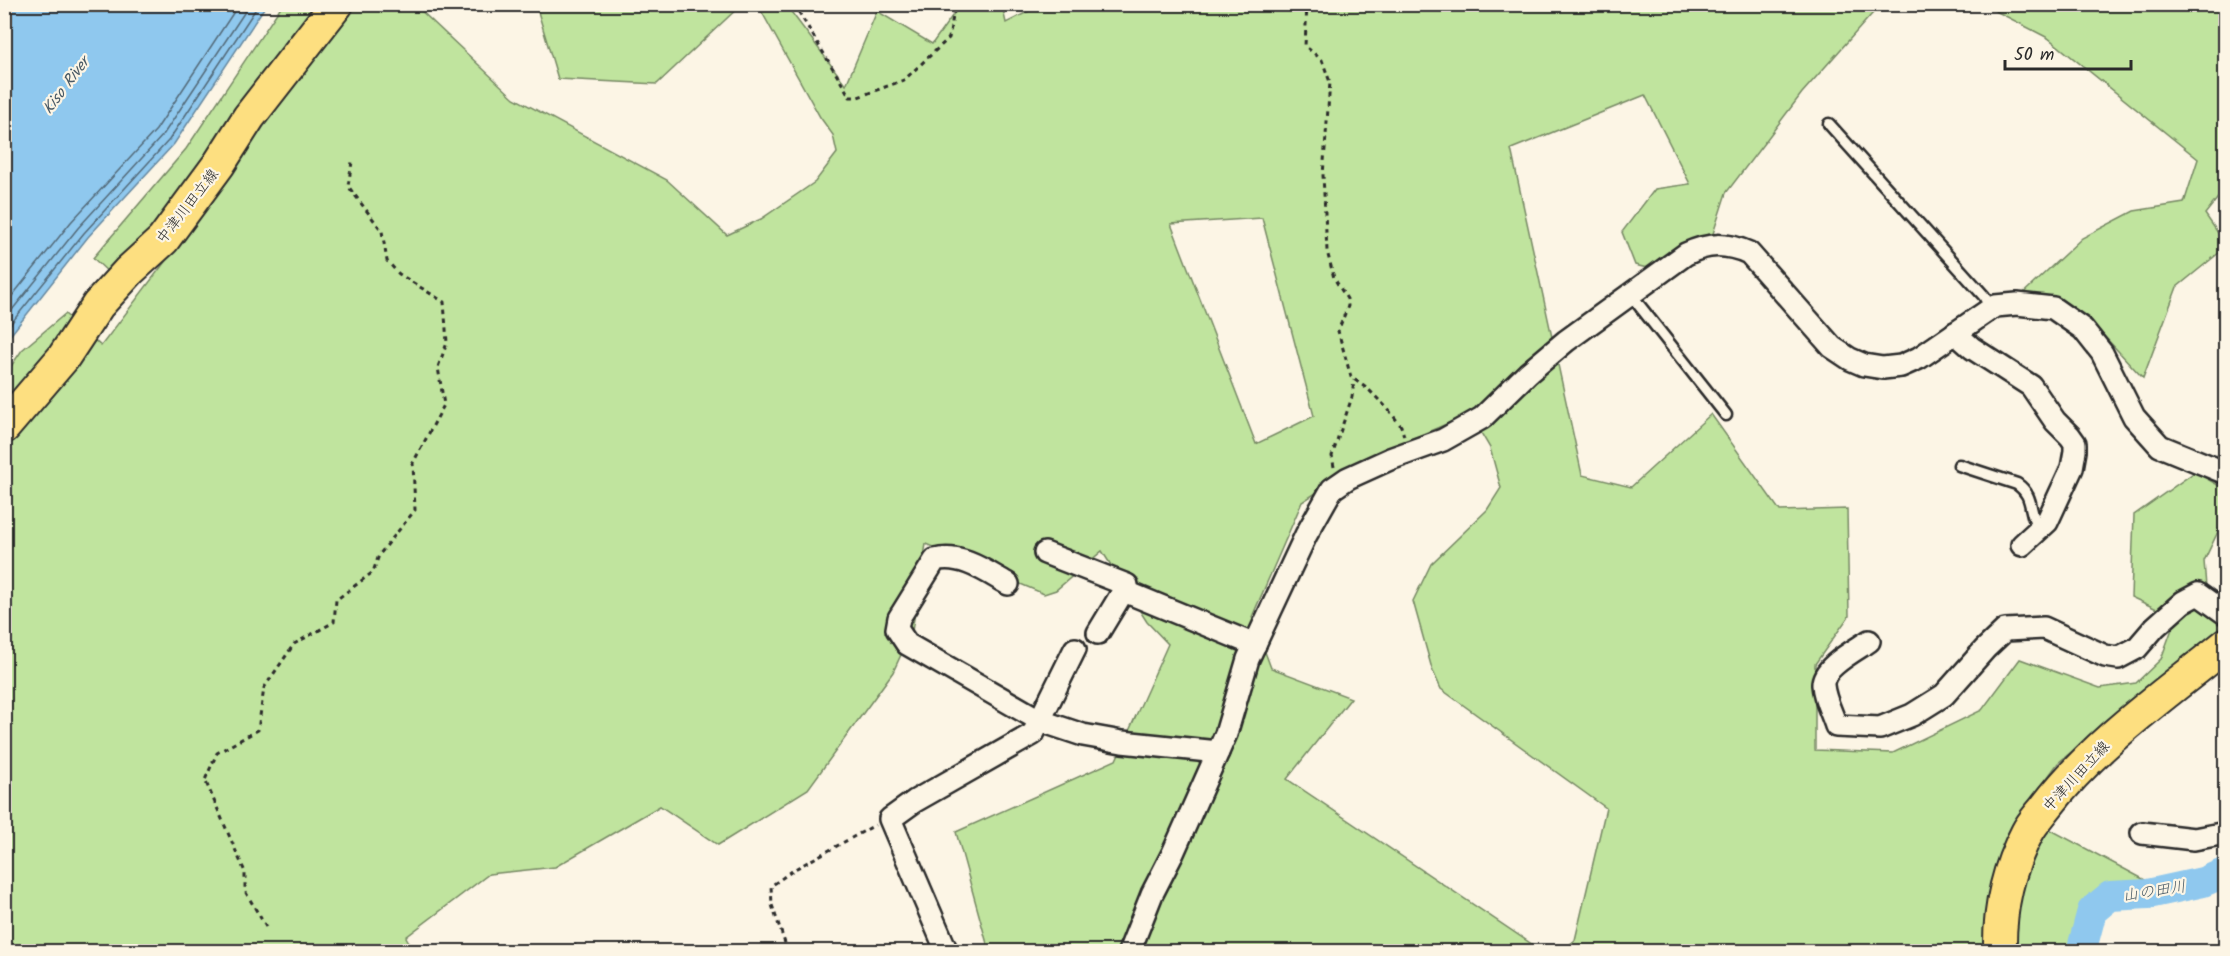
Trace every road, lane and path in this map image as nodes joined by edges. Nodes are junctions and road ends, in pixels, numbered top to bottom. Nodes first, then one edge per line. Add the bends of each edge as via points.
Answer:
1 (337, 4) edge
2 (794, 4) edge
3 (951, 4) edge
4 (1307, 4) edge
5 (1829, 124) dead end
6 (352, 162) dead end
7 (1631, 295) junction
8 (1990, 309) junction
9 (1954, 333) junction
10 (1354, 380) junction
11 (1726, 415) dead end
12 (4, 426) edge
13 (1409, 452) junction
14 (1959, 465) dead end
15 (2226, 473) edge
16 (1343, 481) junction
17 (2040, 530) junction
18 (2022, 545) dead end
19 (1045, 553) dead end
20 (1008, 584) dead end
21 (1124, 591) junction
22 (2226, 614) edge
23 (1098, 633) dead end
24 (1869, 641) dead end
25 (1255, 645) junction
26 (2226, 645) edge
27 (1075, 649) dead end
28 (1041, 721) junction
29 (1218, 752) junction
30 (890, 819) junction
31 (2142, 833) dead end
32 (2226, 833) edge
33 (266, 927) dead end
34 (577, 945) dead end
35 (565, 951) edge
36 (788, 951) edge
37 (947, 951) edge
38 (1129, 951) edge
39 (2000, 951) edge

1 - 12 main road, 中津川田立線 via 249,117 163,240 98,304 63,358
2 - 3 path via 850,97 904,80 948,38 954,11
4 - 10 path via 1305,46 1322,60 1330,82 1323,175 1327,251 1334,278 1347,299 1338,331
5 - 8 lane via 1984,297
6 - 33 path via 348,186 382,231 387,261 399,274 444,302 447,343 438,367 444,405 413,463 415,510 379,555 373,572 336,600 334,622 294,644 264,688 258,730 217,753 205,780 245,872 245,891
7 - 9 street via 1700,247 1734,246 1749,253 1762,266 1832,347 1864,365 1901,366
7 - 11 lane
7 - 13 street via 1566,341 1482,418 1443,440
8 - 9 street
8 - 15 street via 2017,304 2053,308 2083,329 2102,353 2134,417 2160,446
9 - 17 street via 2031,386 2074,443 2072,468
10 - 13 path via 1389,409 1401,426
10 - 16 path via 1332,456
13 - 16 street
14 - 17 lane via 2025,489 2034,523
16 - 25 street via 1332,489 1306,535
17 - 18 street
19 - 21 street via 1127,585
20 - 28 street via 958,560 935,560 899,618 897,629 907,644
21 - 23 street
21 - 25 street
22 - 24 street via 2198,594 2183,602 2137,648 2118,658 2105,656 2044,628 2005,630 1944,694 1912,715 1880,728 1836,726 1823,683 1826,673
25 - 29 street
26 - 39 main road, 中津川田立線 via 2105,743 2060,789 2028,831 2008,877
27 - 28 street
28 - 29 street via 1083,735 1122,742
28 - 30 street via 1033,734
29 - 38 street
30 - 36 path via 795,869 771,886 772,905
30 - 37 street
31 - 32 street via 2194,839
34 - 35 path

